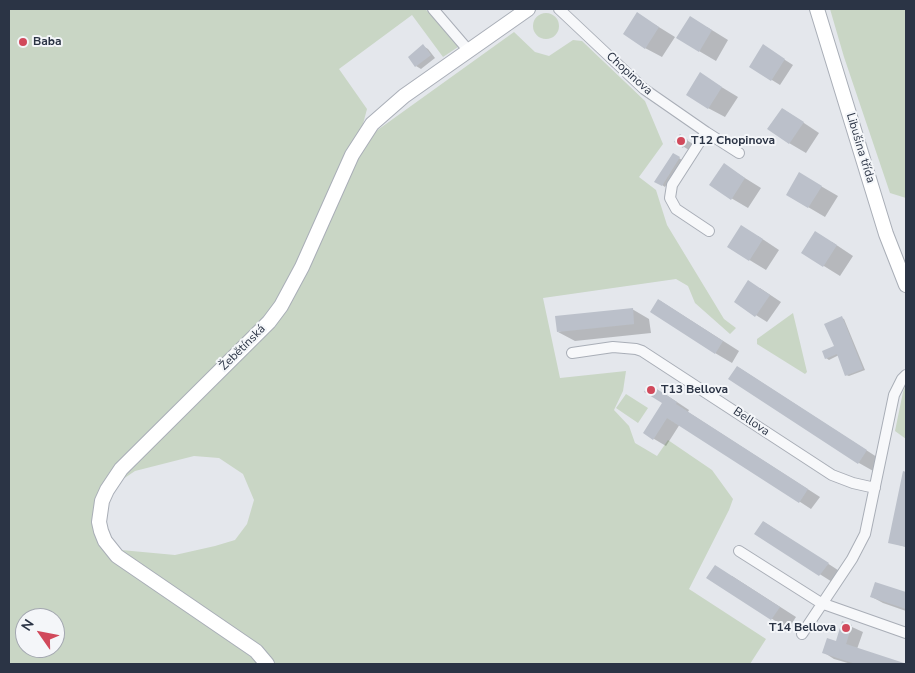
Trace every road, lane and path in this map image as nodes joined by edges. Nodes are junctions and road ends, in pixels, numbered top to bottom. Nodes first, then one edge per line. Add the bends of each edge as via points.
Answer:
1 (433, 9) edge
2 (528, 9) edge
3 (559, 9) edge
4 (817, 9) edge
5 (470, 51) junction
6 (706, 132) junction
7 (739, 153) dead end
8 (709, 231) dead end
9 (906, 285) edge
10 (572, 353) dead end
11 (906, 375) edge
12 (875, 488) junction
13 (739, 551) dead end
14 (821, 603) junction
15 (906, 633) edge
16 (802, 634) dead end
17 (267, 664) edge

1 - 5 street
2 - 5 street, Žebětínská
3 - 6 street, Chopinova via 644,89
4 - 9 street, Libušina třída via 886,234
5 - 17 street, Žebětínská via 404,96 368,128 352,155 281,306 269,322 121,469 102,501 101,531 117,556 256,651
6 - 7 street, Chopinova
6 - 8 street via 672,185 670,198 676,209
10 - 12 street, Bellova via 613,347 636,348 832,475
11 - 12 street via 894,395
12 - 14 street via 869,522 860,546
13 - 14 street
14 - 15 street
14 - 16 street

